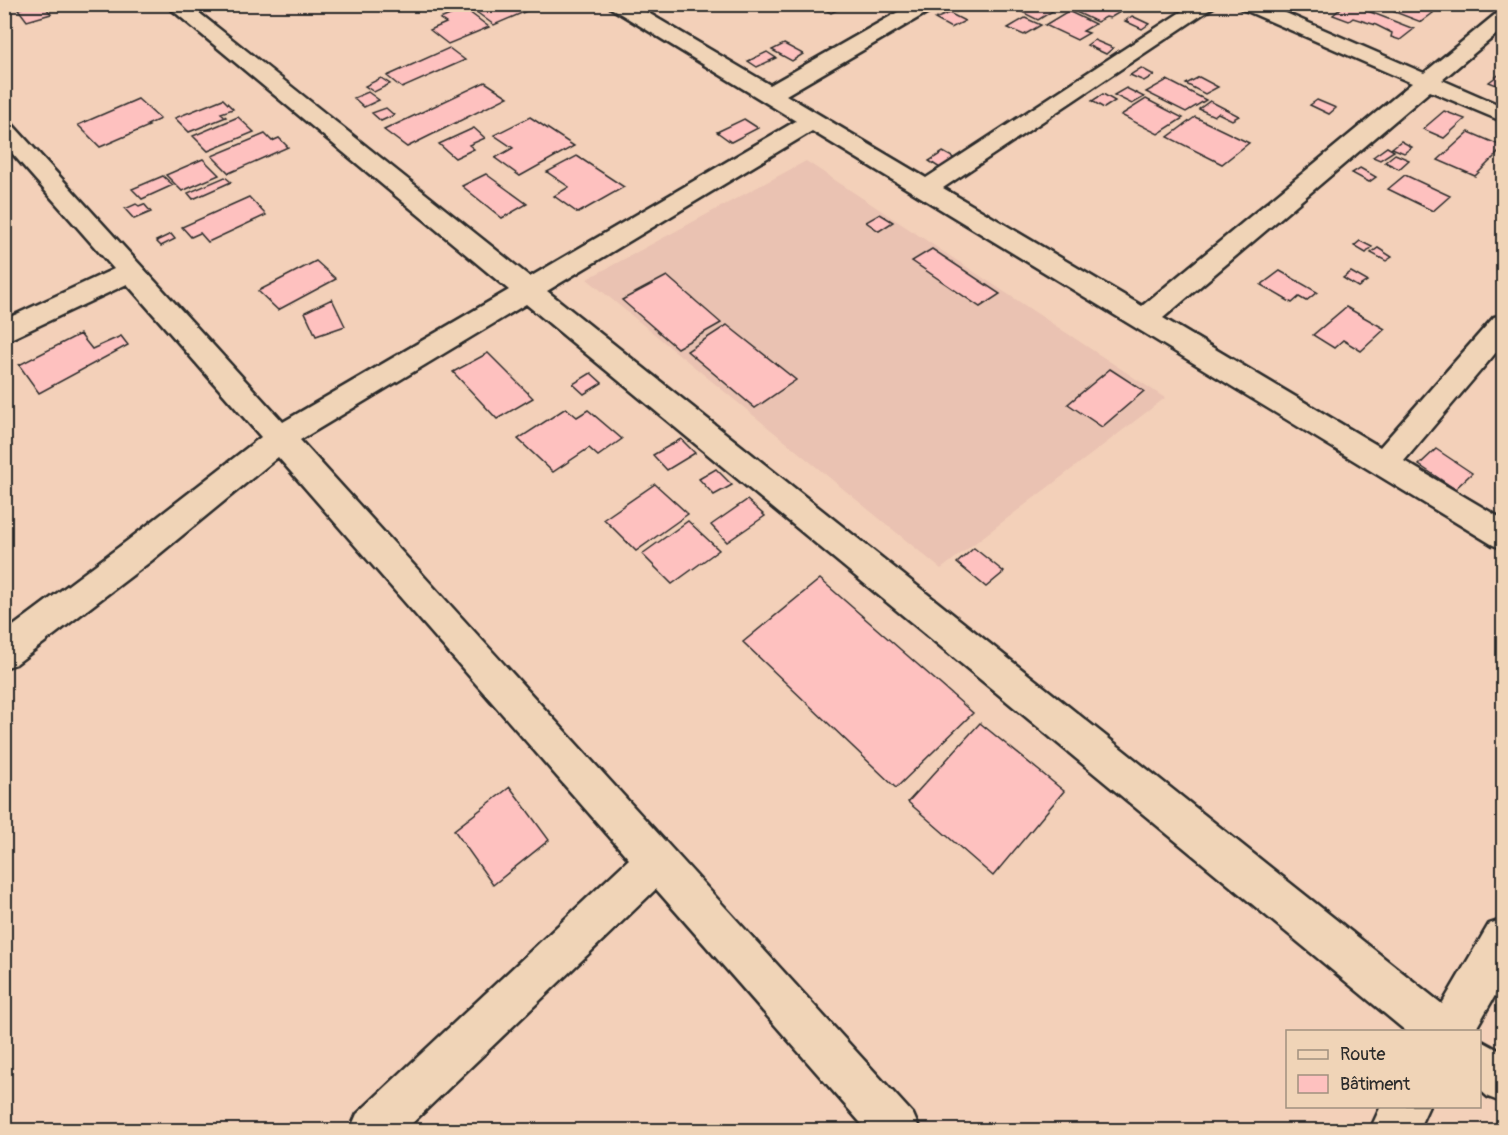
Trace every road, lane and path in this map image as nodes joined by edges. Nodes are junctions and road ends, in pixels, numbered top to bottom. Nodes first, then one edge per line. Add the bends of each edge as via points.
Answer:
1 (175, 4) edge
2 (618, 4) edge
3 (928, 4) edge
4 (1208, 4) edge
5 (1247, 4) edge
6 (1503, 18) edge
7 (1427, 82) junction
8 (769, 95) junction
9 (1503, 115) edge
10 (813, 121) junction
11 (4, 129) edge
12 (925, 189) junction
13 (131, 272) junction
14 (528, 290) junction
15 (1143, 320) junction
16 (1503, 324) edge
17 (4, 332) edge
18 (280, 438) junction
19 (1383, 464) junction
20 (1503, 536) edge
21 (4, 653) edge
22 (656, 861) junction
23 (1503, 939) edge
24 (1440, 1030) edge
25 (1451, 1030) edge
26 (1481, 1064) edge
27 (1503, 1081) edge
28 (1406, 1108) edge
29 (896, 1130) edge
30 (373, 1131) edge
31 (1393, 1131) edge

1 - 14 street
2 - 8 street
3 - 8 street
4 - 12 street
5 - 7 street
6 - 7 street
7 - 9 street
7 - 15 street
8 - 10 street
10 - 12 street
10 - 14 street
11 - 13 street
12 - 15 street
13 - 17 street
13 - 18 street
14 - 18 street
14 - 24 street
15 - 19 street
16 - 19 street
18 - 21 street
18 - 22 street
19 - 20 street
22 - 29 street
22 - 30 street
23 - 25 street
26 - 27 street
28 - 31 street

